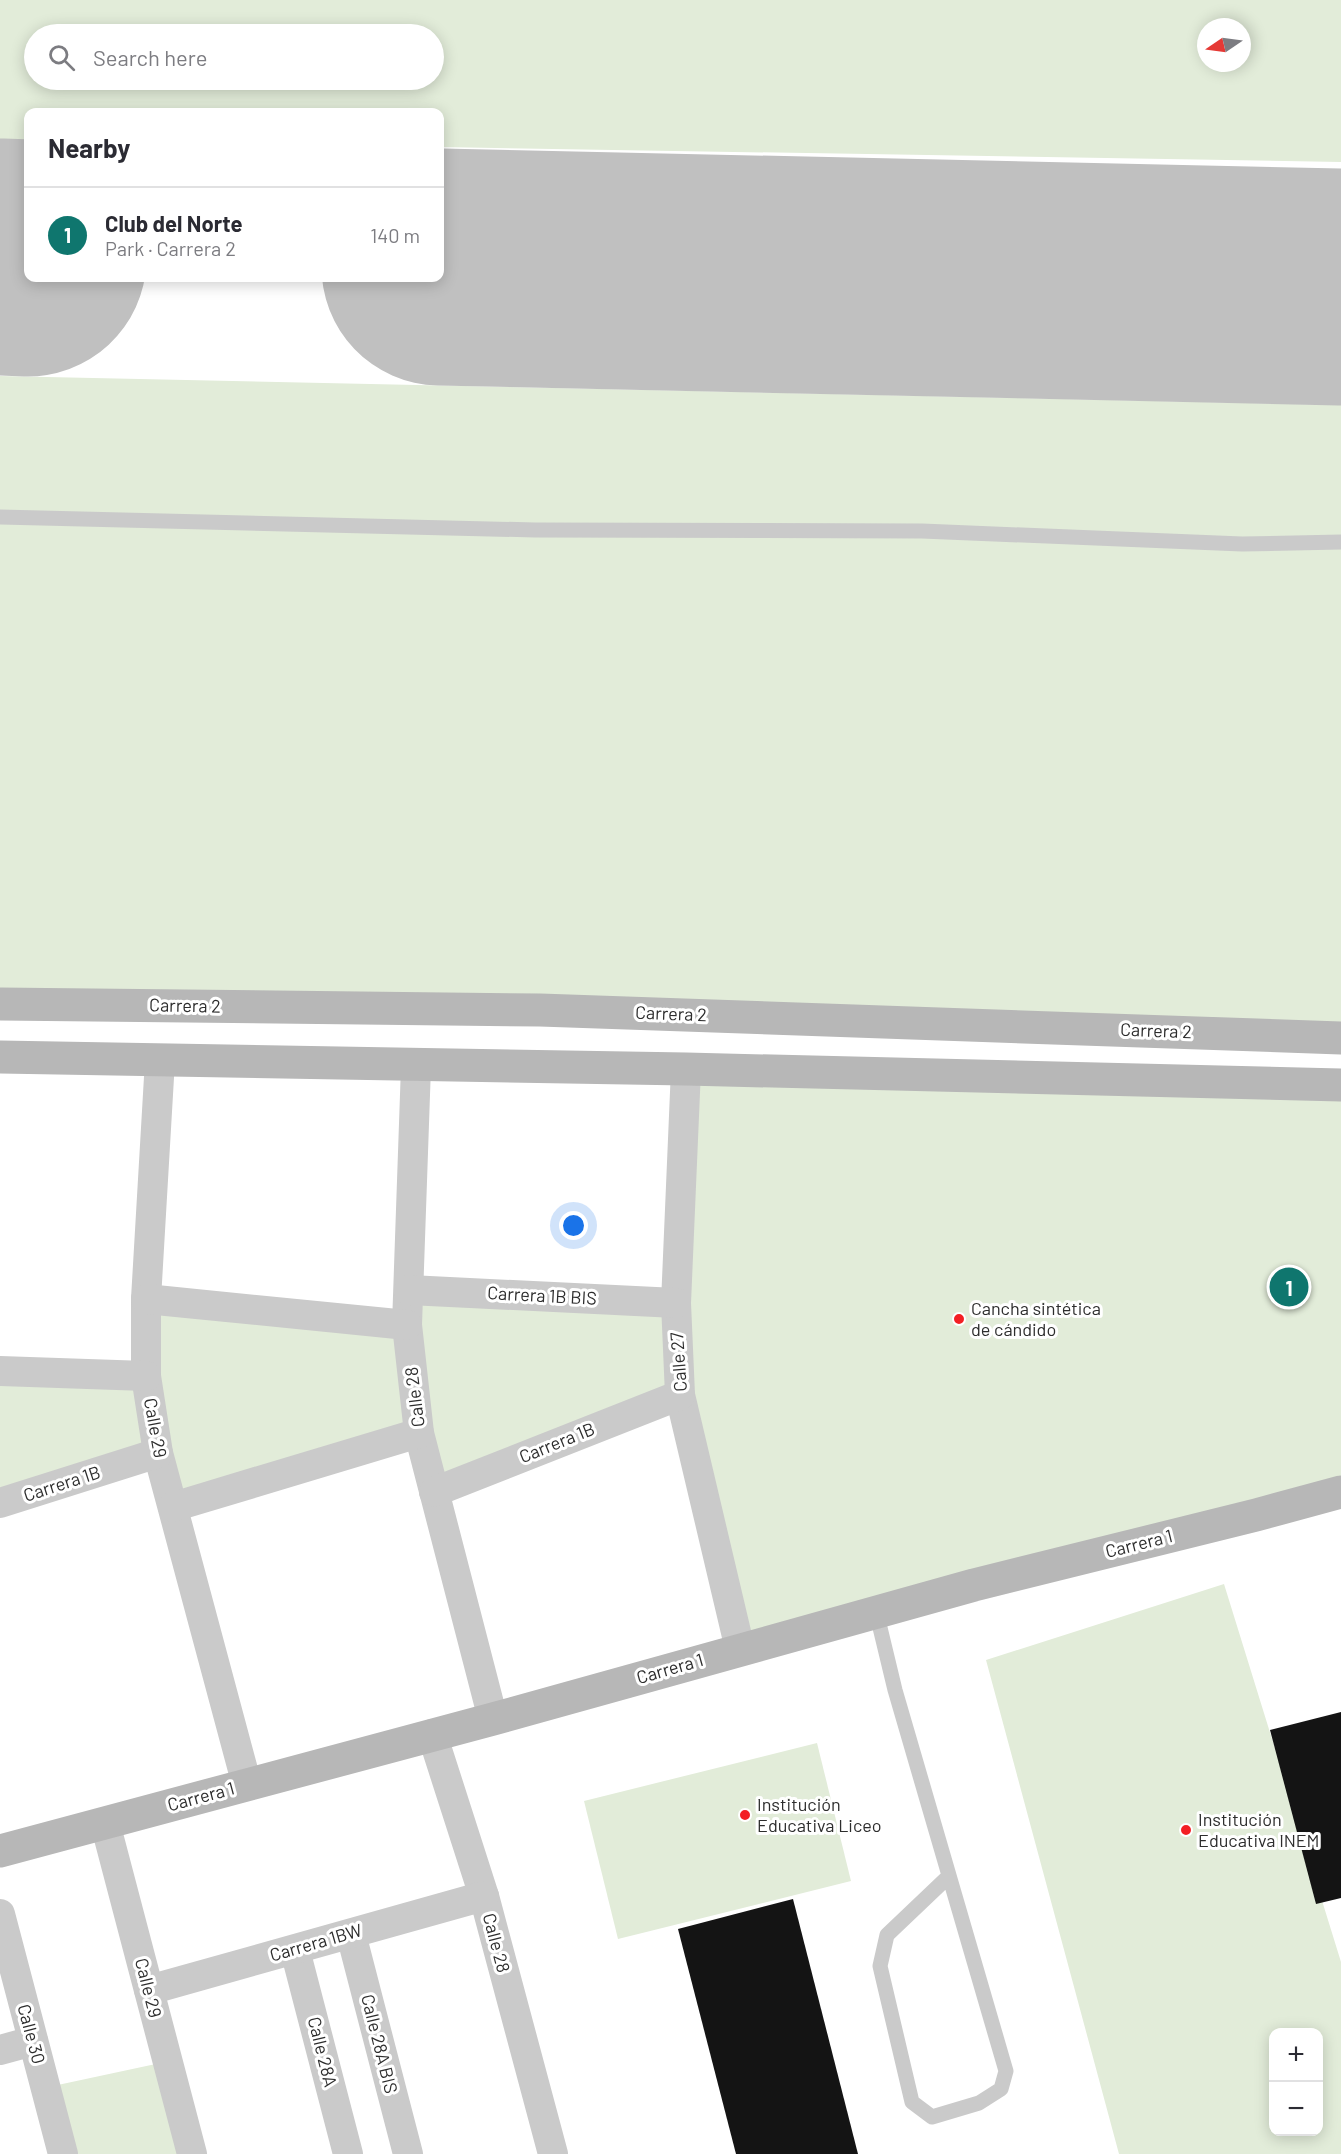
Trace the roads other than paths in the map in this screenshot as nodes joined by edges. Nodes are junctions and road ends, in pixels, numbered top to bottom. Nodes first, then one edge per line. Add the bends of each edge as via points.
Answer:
1 (0, 517) edge
2 (1341, 542) edge
3 (0, 1004) edge
4 (1341, 1038) edge
5 (0, 1057) edge
6 (160, 1060) junction
7 (416, 1065) junction
8 (686, 1069) junction
9 (1341, 1085) edge
10 (409, 1290) junction
11 (146, 1299) junction
12 (676, 1303) junction
13 (407, 1325) junction
14 (0, 1371) edge
15 (146, 1376) junction
16 (680, 1395) junction
17 (419, 1433) junction
18 (158, 1454) junction
19 (434, 1492) junction
20 (1341, 1492) edge
21 (0, 1503) edge
22 (173, 1507) junction
23 (876, 1611) junction
24 (740, 1649) junction
25 (494, 1719) junction
26 (432, 1734) junction
27 (247, 1785) junction
28 (105, 1823) junction
29 (0, 1851) edge
30 (950, 1876) junction
31 (484, 1896) junction
32 (0, 1914) edge
33 (351, 1934) junction
34 (295, 1950) junction
35 (149, 1990) junction
36 (33, 2041) junction
37 (0, 2050) edge
38 (63, 2154) edge
39 (192, 2154) edge
40 (348, 2154) edge
41 (408, 2154) edge
42 (553, 2154) edge

1 - 2 lane via 523,530 922,531 1242,544
3 - 4 main road, Carrera 2 via 540,1010
5 - 6 main road
6 - 7 main road
6 - 11 street, Calle 29
7 - 8 main road
7 - 10 street, Calle 28
8 - 9 main road
8 - 12 street, Calle 27
10 - 12 street, Carrera 1B BIS
10 - 13 street, Calle 28
11 - 13 street
11 - 15 street, Calle 29
12 - 16 street, Calle 27
13 - 17 street, Calle 28
14 - 15 street
15 - 18 street, Calle 29
16 - 19 street, Carrera 1B
16 - 24 street, Calle 27
17 - 19 street, Calle 28
17 - 22 street
18 - 21 street, Carrera 1B
18 - 22 street, Calle 29
19 - 25 street, Calle 28
20 - 23 main road, Carrera 1
22 - 27 street, Calle 29
23 - 24 main road, Carrera 1
23 - 30 lane
24 - 25 main road, Carrera 1
25 - 26 main road, Carrera 1
26 - 27 main road, Carrera 1
26 - 31 street, Calle 28
27 - 28 main road, Carrera 1
28 - 29 main road, Carrera 1
28 - 35 street, Calle 29
30 - 30 lane via 1006,2070 1001,2089 979,2103 932,2117 912,2102 880,1966 887,1935
31 - 33 street, Carrera 1BW
31 - 42 street, Calle 28
32 - 36 street, Calle 30
33 - 34 street, Carrera 1BW
33 - 41 street, Calle 28A BIS
34 - 35 street, Carrera 1BW
34 - 40 street, Calle 28A
35 - 39 street, Calle 29
36 - 37 street
36 - 38 street, Calle 30

